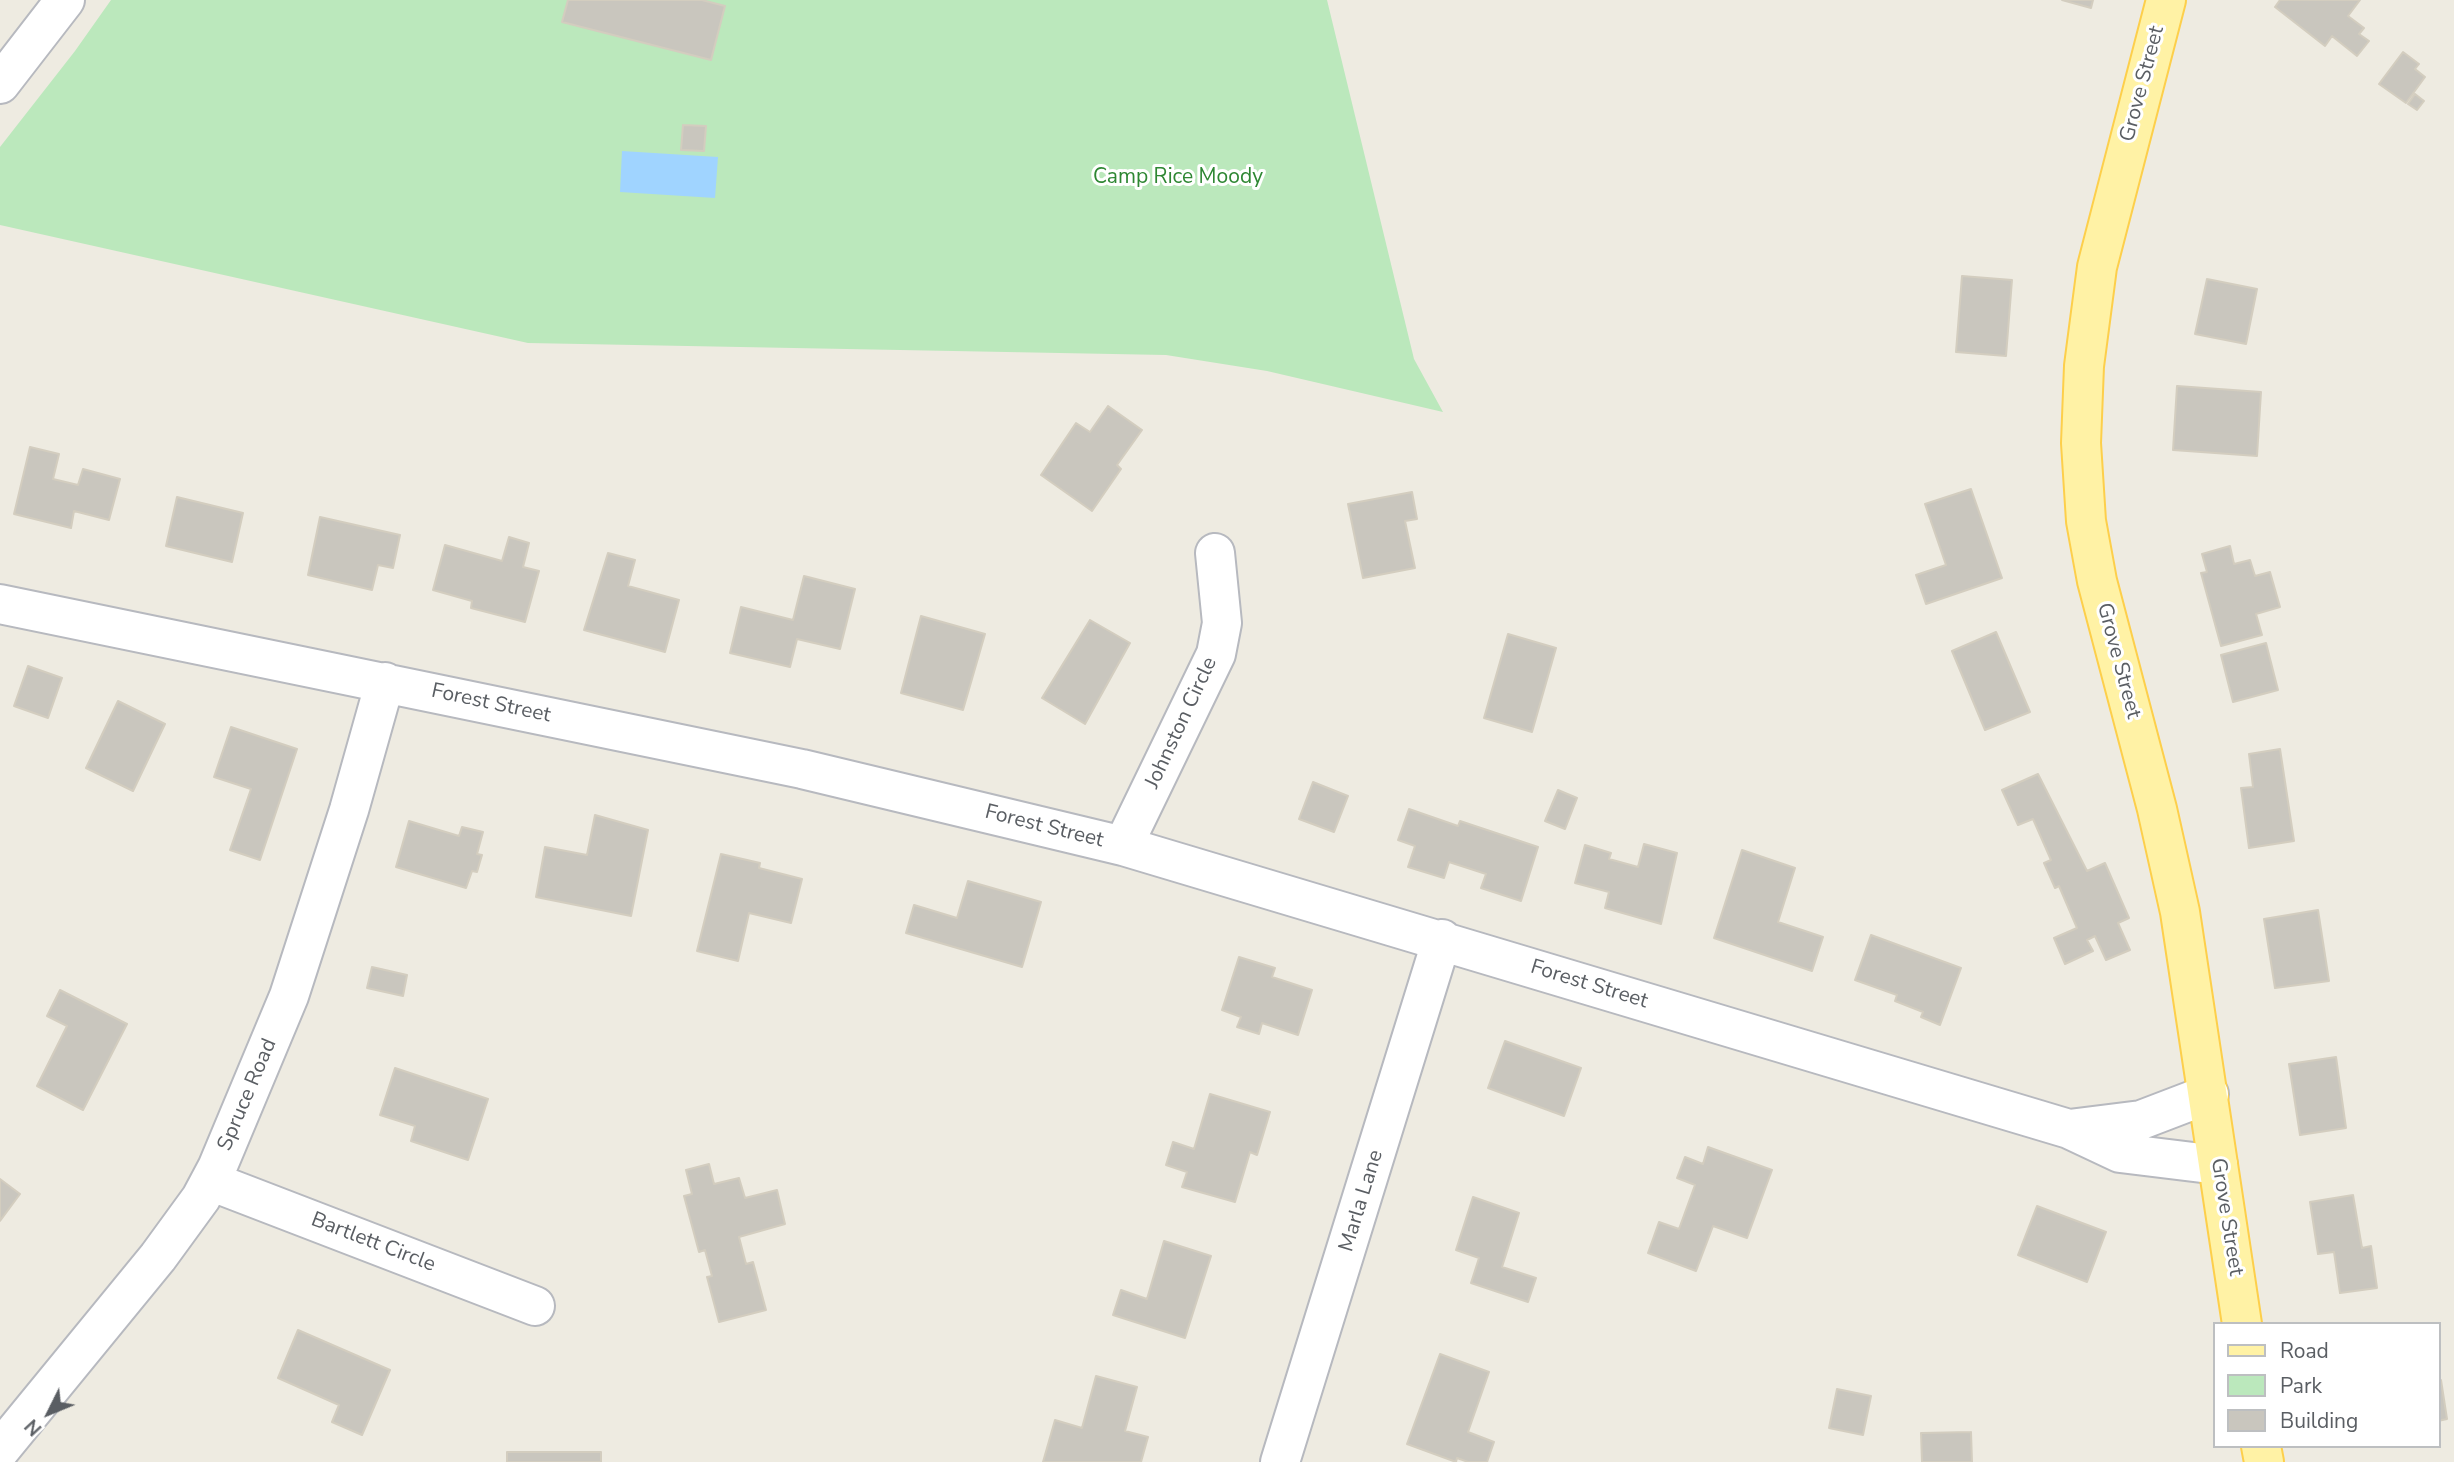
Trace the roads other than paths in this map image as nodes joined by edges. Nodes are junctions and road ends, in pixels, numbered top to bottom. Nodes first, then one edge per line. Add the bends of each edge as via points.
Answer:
1 (65, 0) edge
2 (2166, 0) edge
3 (0, 84) edge
4 (1215, 553) dead end
5 (0, 604) edge
6 (385, 682) junction
7 (1123, 846) junction
8 (1442, 939) junction
9 (2209, 1094) junction
10 (2069, 1129) junction
11 (2218, 1165) junction
12 (210, 1181) junction
13 (535, 1306) dead end
14 (2242, 1322) edge
15 (0, 1450) edge
16 (1280, 1462) edge

1 - 3 street
2 - 9 main road, Grove Street via 2097,267 2084,366 2081,443 2086,521 2097,581 2180,912
4 - 7 street, Johnston Circle via 1222,623 1216,654
5 - 6 street, Forest Street
6 - 7 street, Forest Street via 802,769
6 - 12 street, Spruce Road via 289,996
7 - 8 street, Forest Street
8 - 10 street, Forest Street
8 - 16 street, Marla Lane
9 - 10 street, Forest Street via 2141,1120
9 - 11 main road, Grove Street
10 - 11 street, Forest Street via 2120,1153
11 - 14 main road, Grove Street
12 - 13 street, Bartlett Circle
12 - 15 street, Spruce Road via 158,1256

